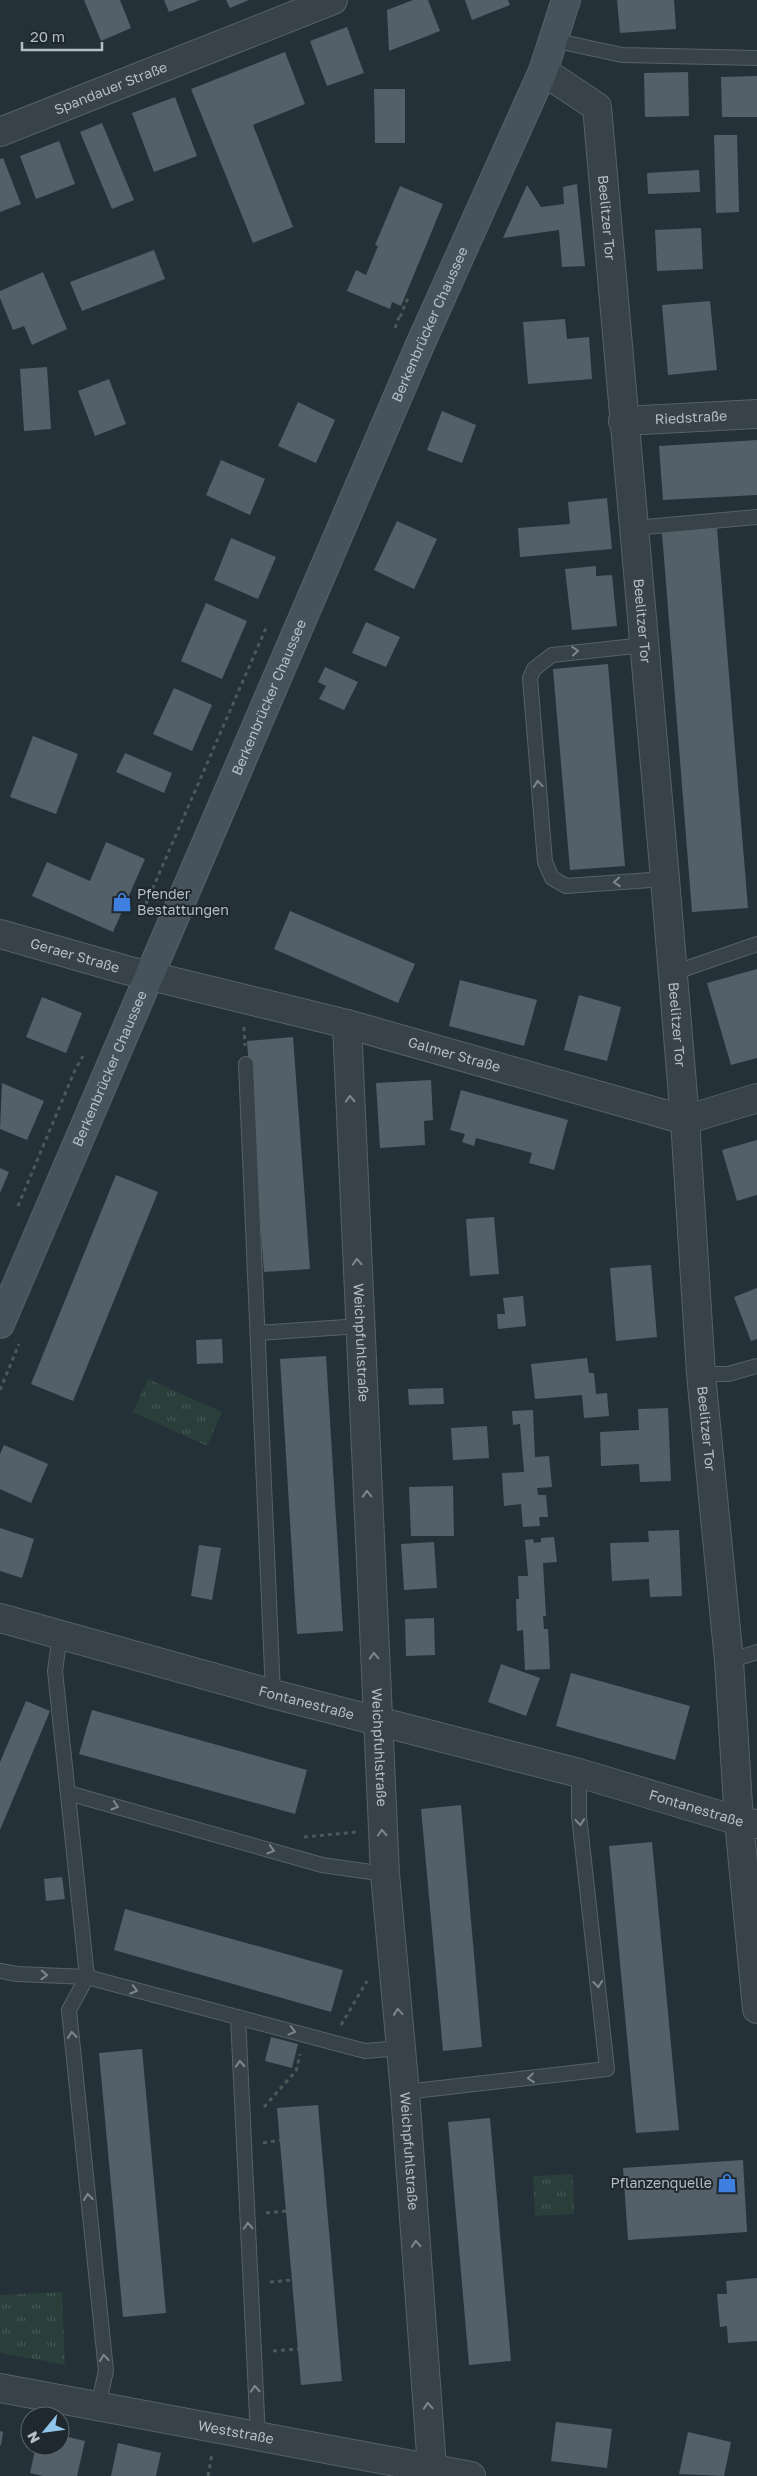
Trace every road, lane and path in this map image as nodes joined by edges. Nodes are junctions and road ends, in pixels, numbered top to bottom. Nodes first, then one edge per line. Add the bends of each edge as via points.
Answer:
1 (334, 0) edge
2 (566, 0) edge
3 (553, 40) junction
4 (757, 58) edge
5 (543, 71) junction
6 (0, 132) edge
7 (757, 414) edge
8 (623, 421) junction
9 (757, 517) edge
10 (634, 528) junction
11 (644, 645) junction
12 (665, 879) junction
13 (0, 934) edge
14 (757, 944) edge
15 (673, 973) junction
16 (151, 975) junction
17 (347, 1024) junction
18 (244, 1026) dead end
19 (246, 1064) joint
20 (757, 1098) edge
21 (685, 1120) junction
22 (0, 1324) edge
23 (360, 1326) junction
24 (258, 1333) junction
25 (757, 1366) edge
26 (701, 1374) junction
27 (0, 1618) edge
28 (60, 1635) junction
29 (757, 1652) edge
30 (729, 1661) junction
31 (273, 1694) junction
32 (377, 1721) junction
33 (579, 1773) junction
34 (68, 1793) junction
35 (748, 1822) edge
36 (303, 1837) dead end
37 (375, 1873) junction
38 (0, 1971) edge
39 (87, 1977) junction
40 (369, 1978) dead end
41 (757, 2009) edge
42 (238, 2017) junction
43 (305, 2034) junction
44 (330, 2042) junction
45 (401, 2048) junction
46 (405, 2092) junction
47 (261, 2110) dead end
48 (262, 2134) dead end
49 (263, 2152) dead end
50 (265, 2204) dead end
51 (266, 2223) dead end
52 (269, 2273) dead end
53 (270, 2292) dead end
54 (273, 2342) dead end
55 (274, 2360) dead end
56 (0, 2388) edge
57 (98, 2406) junction
58 (258, 2437) junction
59 (433, 2472) edge
60 (471, 2476) edge

1 - 6 street, Spandauer Straße
2 - 3 main road, Berkenbrücker Chaussee
3 - 4 lane via 622,55
3 - 5 main road, Berkenbrücker Chaussee
5 - 8 street, Beelitzer Tor via 597,106
5 - 16 main road, Berkenbrücker Chaussee via 419,347
7 - 8 street, Riedstraße
8 - 10 street, Beelitzer Tor
9 - 10 lane
10 - 11 street, Beelitzer Tor
11 - 12 street, Beelitzer Tor
12 -> 11 lane via 566,886 552,878 545,862 530,678 534,669 552,655
12 - 15 street, Beelitzer Tor
13 - 16 street, Geraer Straße
14 - 15 lane
15 - 21 street, Beelitzer Tor
16 - 17 street, Galmer Straße
16 - 22 main road, Berkenbrücker Chaussee
17 - 21 street, Galmer Straße
23 -> 17 street, Weichpfuhlstraße
18 - 19 path
19 - 24 lane
20 - 21 street
21 - 26 street, Beelitzer Tor
23 - 24 lane
32 -> 23 street, Weichpfuhlstraße
24 - 31 lane
25 - 26 lane via 728,1374
26 - 30 street, Beelitzer Tor
27 - 28 street, Fontanestraße
28 - 31 street, Fontanestraße
28 - 34 lane via 56,1671
29 - 30 lane
30 - 35 street, Beelitzer Tor
31 - 32 street, Fontanestraße
32 - 33 street, Fontanestraße
37 -> 32 street, Weichpfuhlstraße
33 - 35 street, Fontanestraße
33 -> 46 lane via 579,1816 607,2069
34 -> 37 lane via 322,1864
34 - 39 lane
35 - 41 street, Beelitzer Tor
36 - 37 path via 363,1832
45 -> 37 street, Weichpfuhlstraße
38 -> 39 lane
39 -> 42 lane
57 -> 39 lane via 106,2370 70,2010
40 - 44 path
42 -> 43 lane
58 -> 42 lane
43 - 44 lane
43 - 47 path via 296,2071
44 - 45 lane via 365,2051
45 - 46 street, Weichpfuhlstraße
59 -> 46 street, Weichpfuhlstraße
48 - 49 path
50 - 51 path
52 - 53 path
54 - 55 path
56 - 57 street, Weststraße
57 - 58 street, Weststraße
58 - 59 street, Weststraße
59 - 60 street, Weststraße

